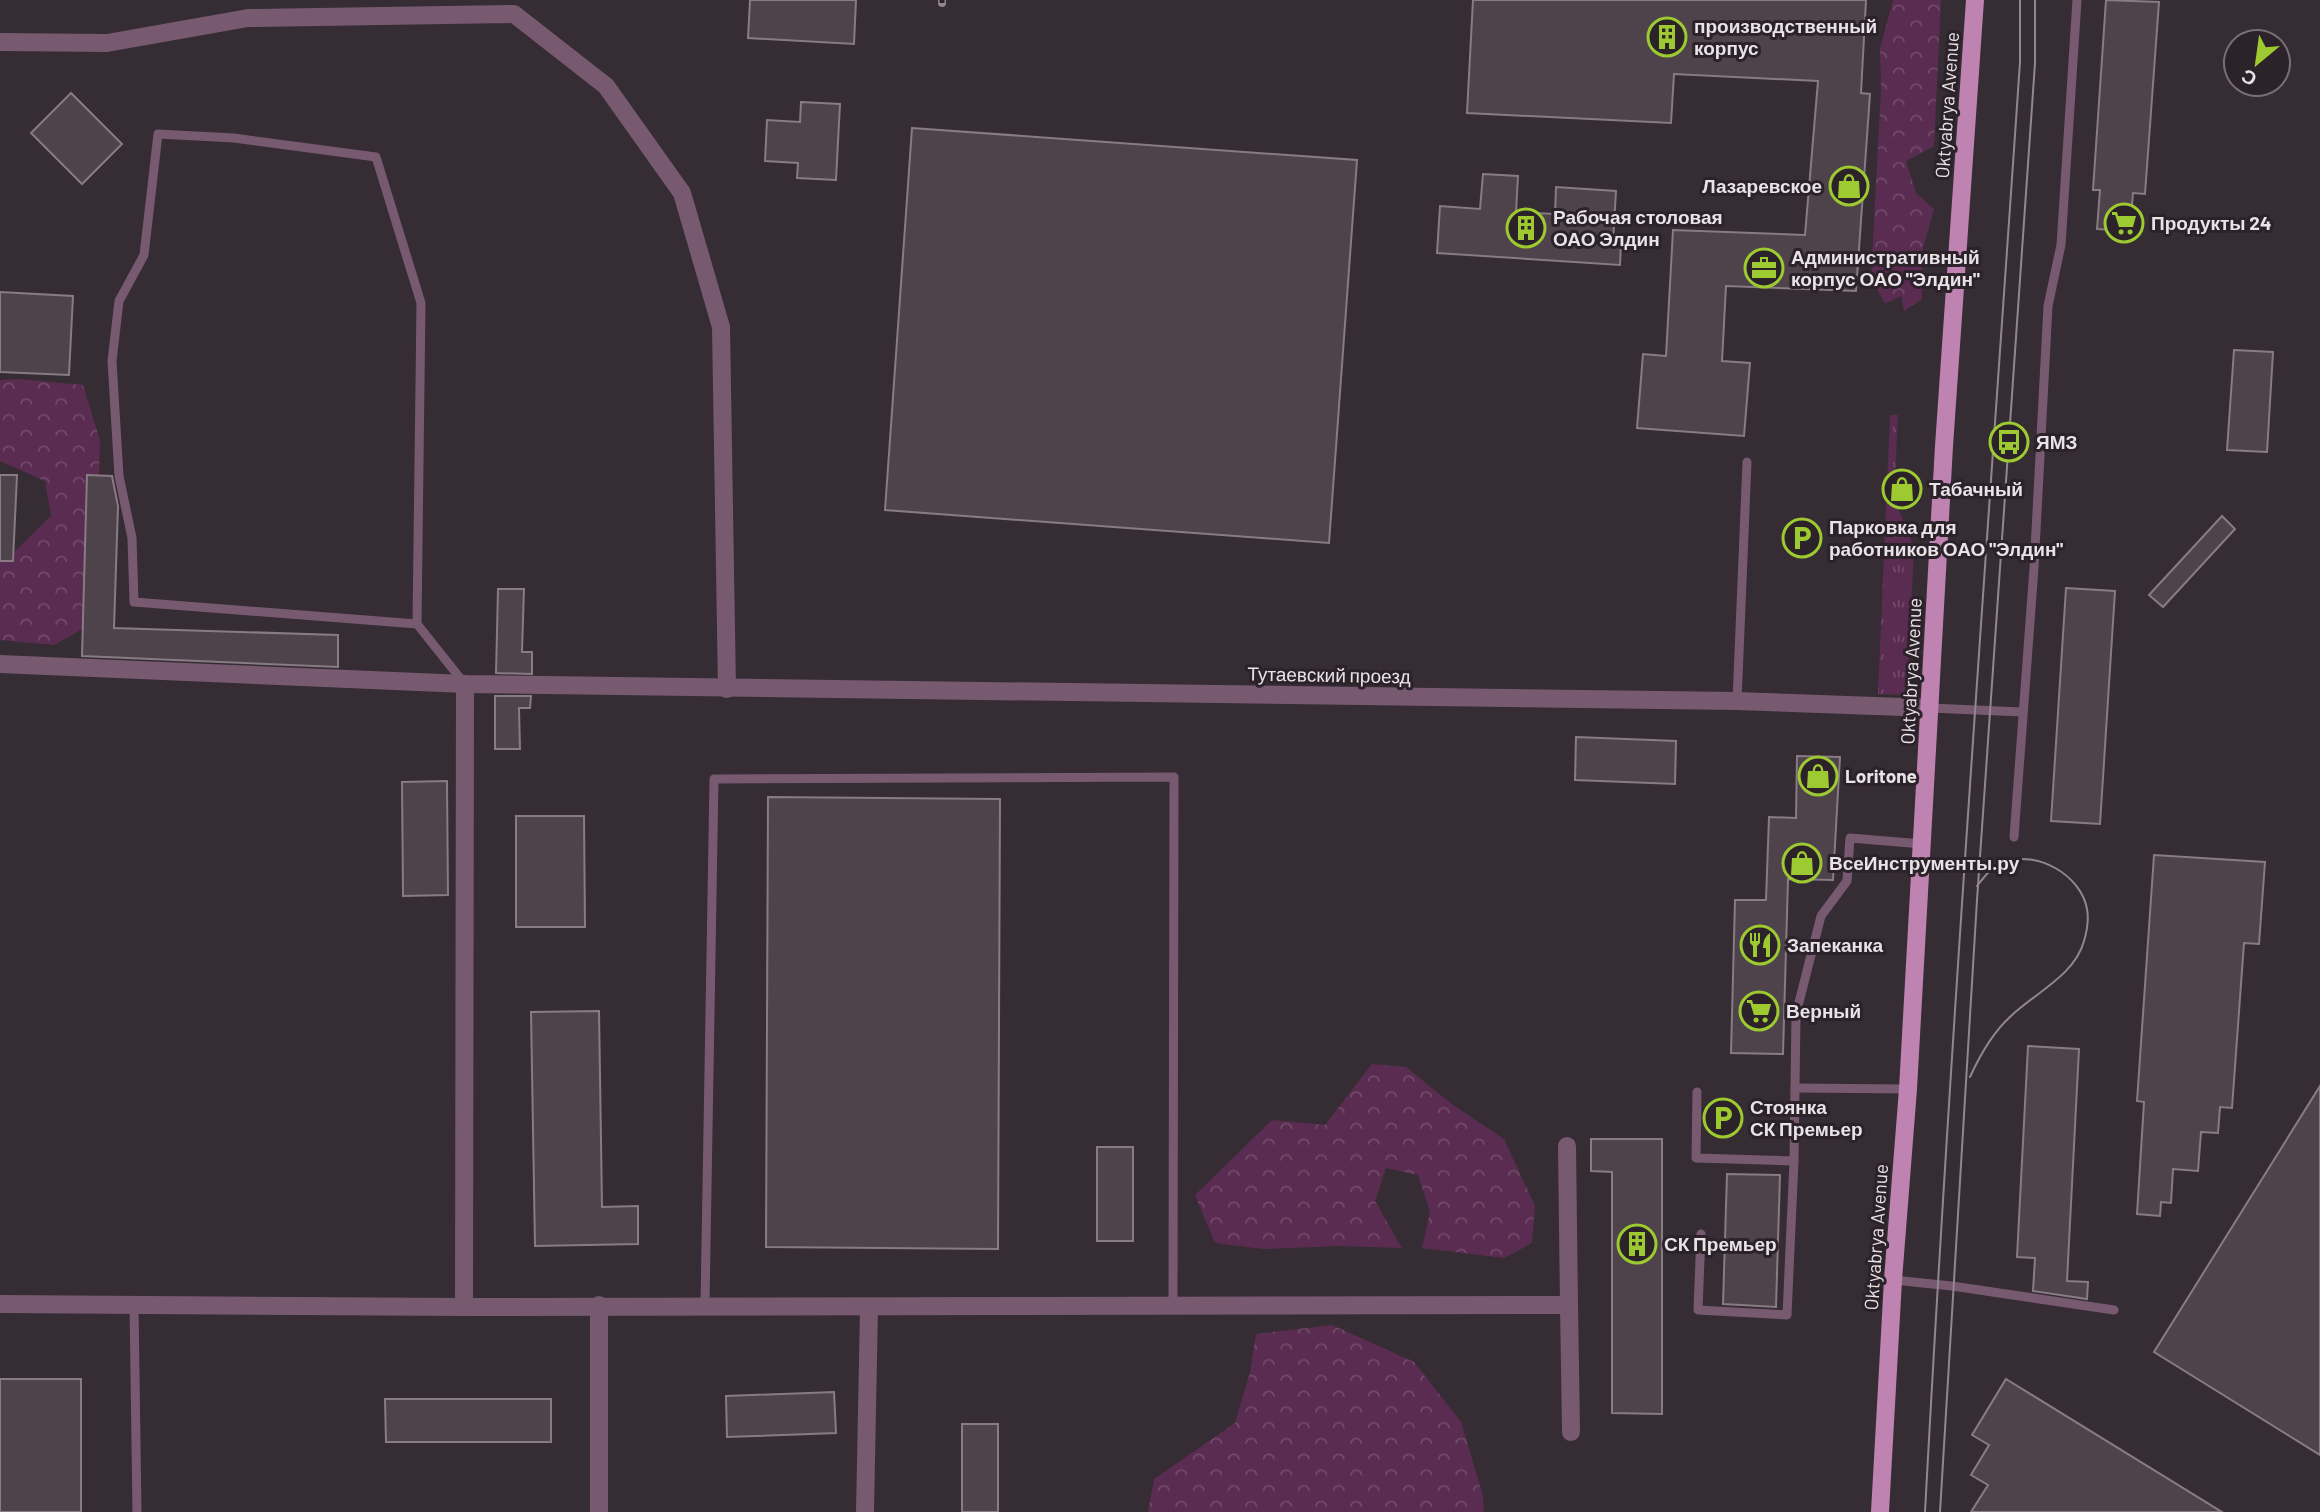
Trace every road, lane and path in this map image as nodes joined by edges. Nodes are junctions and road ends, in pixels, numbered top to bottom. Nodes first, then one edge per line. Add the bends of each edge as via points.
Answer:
1 (1975, 0) edge
2 (2077, 0) edge
3 (0, 42) edge
4 (1747, 462) dead end
5 (417, 624) junction
6 (0, 664) edge
7 (465, 684) junction
8 (727, 689) junction
9 (1737, 701) junction
10 (1930, 708) junction
11 (2022, 712) junction
12 (2014, 836) dead end
13 (1922, 844) junction
14 (1795, 1088) junction
15 (1908, 1089) junction
16 (1697, 1092) dead end
17 (1567, 1146) dead end
18 (1794, 1161) junction
19 (1701, 1234) dead end
20 (1893, 1280) junction
21 (0, 1304) edge
22 (134, 1305) junction
23 (599, 1305) junction
24 (705, 1305) junction
25 (1173, 1305) junction
26 (1569, 1306) junction
27 (464, 1307) junction
28 (869, 1307) junction
29 (2114, 1310) dead end
30 (1572, 1432) dead end
31 (137, 1512) edge
32 (599, 1512) edge
33 (865, 1512) edge
34 (1880, 1512) edge

1 - 10 main road, Oktyabrya Avenue
2 - 11 lane via 2061,246 2048,306
3 - 8 street via 107,43 248,18 514,14 606,86 682,193 721,327
4 - 9 lane
5 - 5 lane via 421,303 376,157 234,138 158,134 145,255 119,301 112,361 119,476 132,538 134,602
5 - 7 lane
6 - 7 street, Тутаевский проезд
7 - 8 street, Тутаевский проезд
7 - 27 street
8 - 9 street, Тутаевский проезд
9 - 10 street, Тутаевский проезд
10 - 11 lane
10 - 13 main road, Oktyabrya Avenue
11 - 12 lane
13 - 14 lane via 1850,838 1847,881 1821,916 1796,1014
13 - 15 main road, Oktyabrya Avenue
14 - 15 lane
14 - 18 lane
15 - 20 main road, Oktyabrya Avenue
16 - 18 lane via 1696,1158
17 - 26 street
18 - 19 lane via 1787,1315 1698,1310
20 - 29 lane
20 - 34 main road, Oktyabrya Avenue
21 - 22 street
22 - 27 street
22 - 31 lane
23 - 24 street
23 - 27 street
23 - 32 street
24 - 25 lane via 714,779 1174,777
24 - 28 street
25 - 26 street
25 - 28 street
26 - 30 street
28 - 33 street

